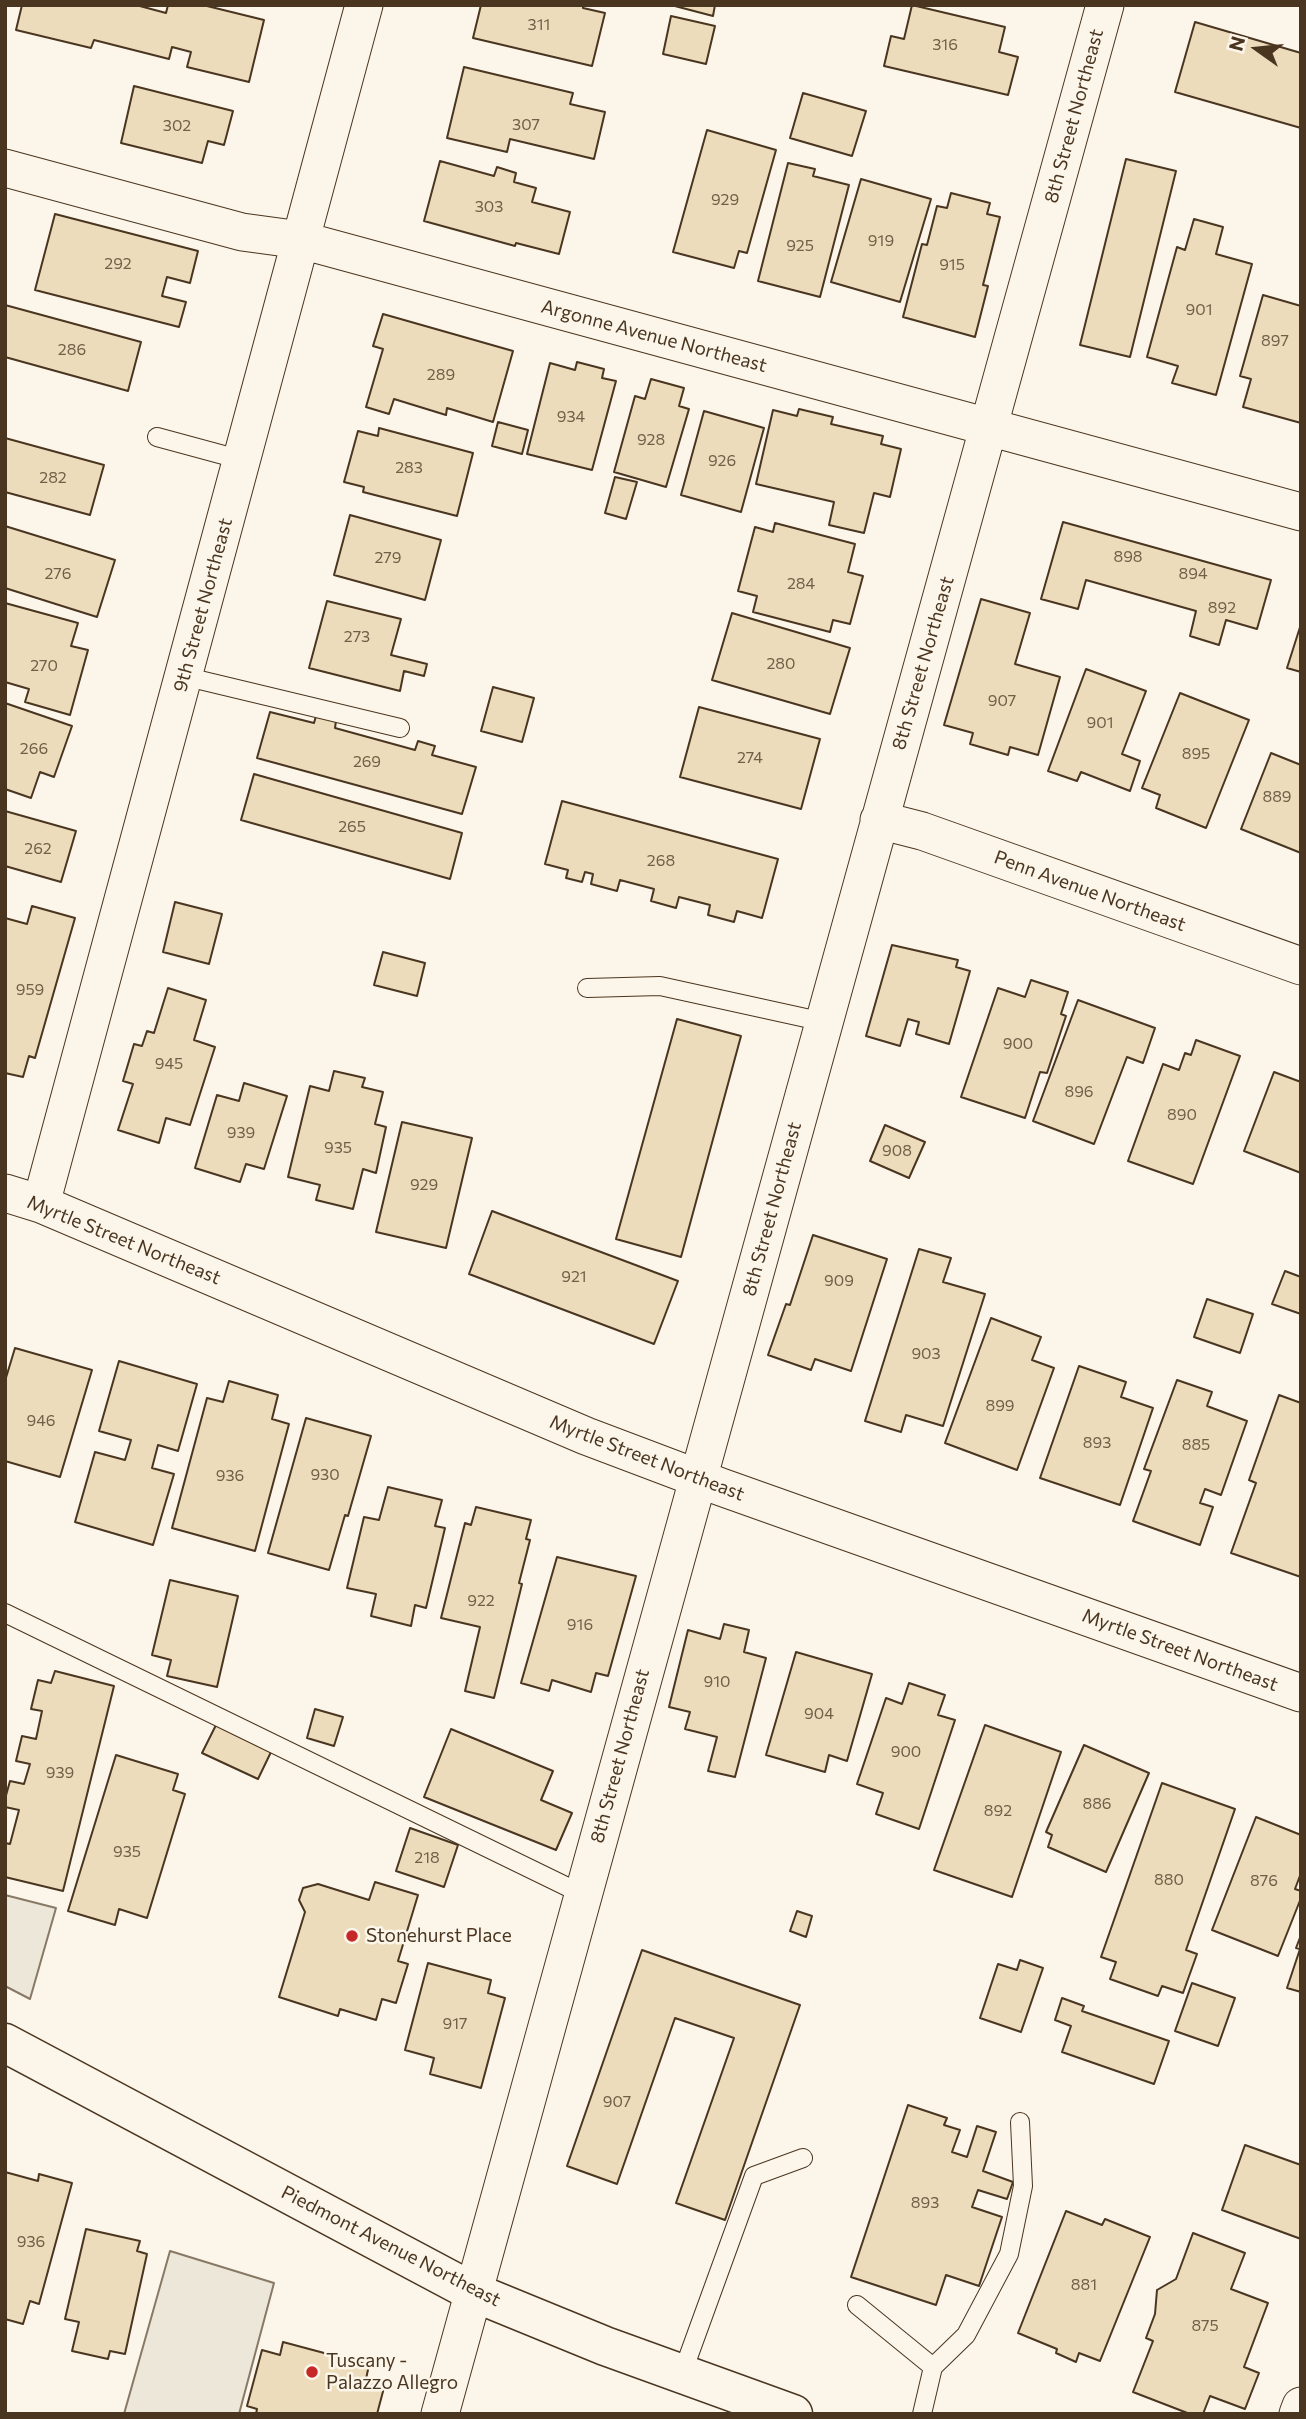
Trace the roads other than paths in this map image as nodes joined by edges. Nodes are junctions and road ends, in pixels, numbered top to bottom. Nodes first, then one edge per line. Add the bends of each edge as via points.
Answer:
1 (364, 5) edge
2 (1105, 5) edge
3 (5, 167) edge
4 (301, 240) junction
5 (988, 427) junction
6 (157, 437) dead end
7 (242, 460) junction
8 (1301, 512) edge
9 (183, 676) junction
10 (400, 728) dead end
11 (879, 820) junction
12 (1301, 966) edge
13 (586, 988) dead end
14 (824, 1022) junction
15 (5, 1193) edge
16 (41, 1204) junction
17 (697, 1478) junction
18 (5, 1612) edge
19 (1301, 1693) edge
20 (582, 1894) junction
21 (5, 2043) edge
22 (1020, 2122) dead end
23 (803, 2158) dead end
24 (473, 2292) junction
25 (857, 2305) dead end
26 (933, 2367) junction
27 (681, 2374) junction
28 (1301, 2406) edge
29 (440, 2414) edge
30 (793, 2414) edge
31 (922, 2414) edge
32 (1298, 2414) edge

1 - 4 street, 9th Street Northeast
2 - 5 street, 8th Street Northeast
3 - 4 street, Argonne Avenue Northeast via 242,232
4 - 5 street, Argonne Avenue Northeast
4 - 7 street, 9th Street Northeast
5 - 8 street, Argonne Avenue Northeast
5 - 11 street, 8th Street Northeast
6 - 7 lane
7 - 9 street, 9th Street Northeast
9 - 10 lane
9 - 16 street, 9th Street Northeast
11 - 12 street, Penn Avenue Northeast via 922,831
11 - 14 street, 8th Street Northeast
13 - 14 lane via 660,986
14 - 17 street, 8th Street Northeast
15 - 16 street, Myrtle Street Northeast
16 - 17 street, Myrtle Street Northeast via 586,1436
17 - 19 street, Myrtle Street Northeast
17 - 20 street, 8th Street Northeast
18 - 20 lane
20 - 24 street, 8th Street Northeast
21 - 24 main road, Piedmont Avenue Northeast
22 - 26 lane via 1023,2186 1009,2254 966,2335
23 - 27 lane via 754,2176
24 - 27 main road, Piedmont Avenue Northeast
24 - 29 street, 8th Street Northeast
25 - 26 lane
26 - 31 lane
27 - 30 main road, Piedmont Avenue Northeast
28 - 32 street

